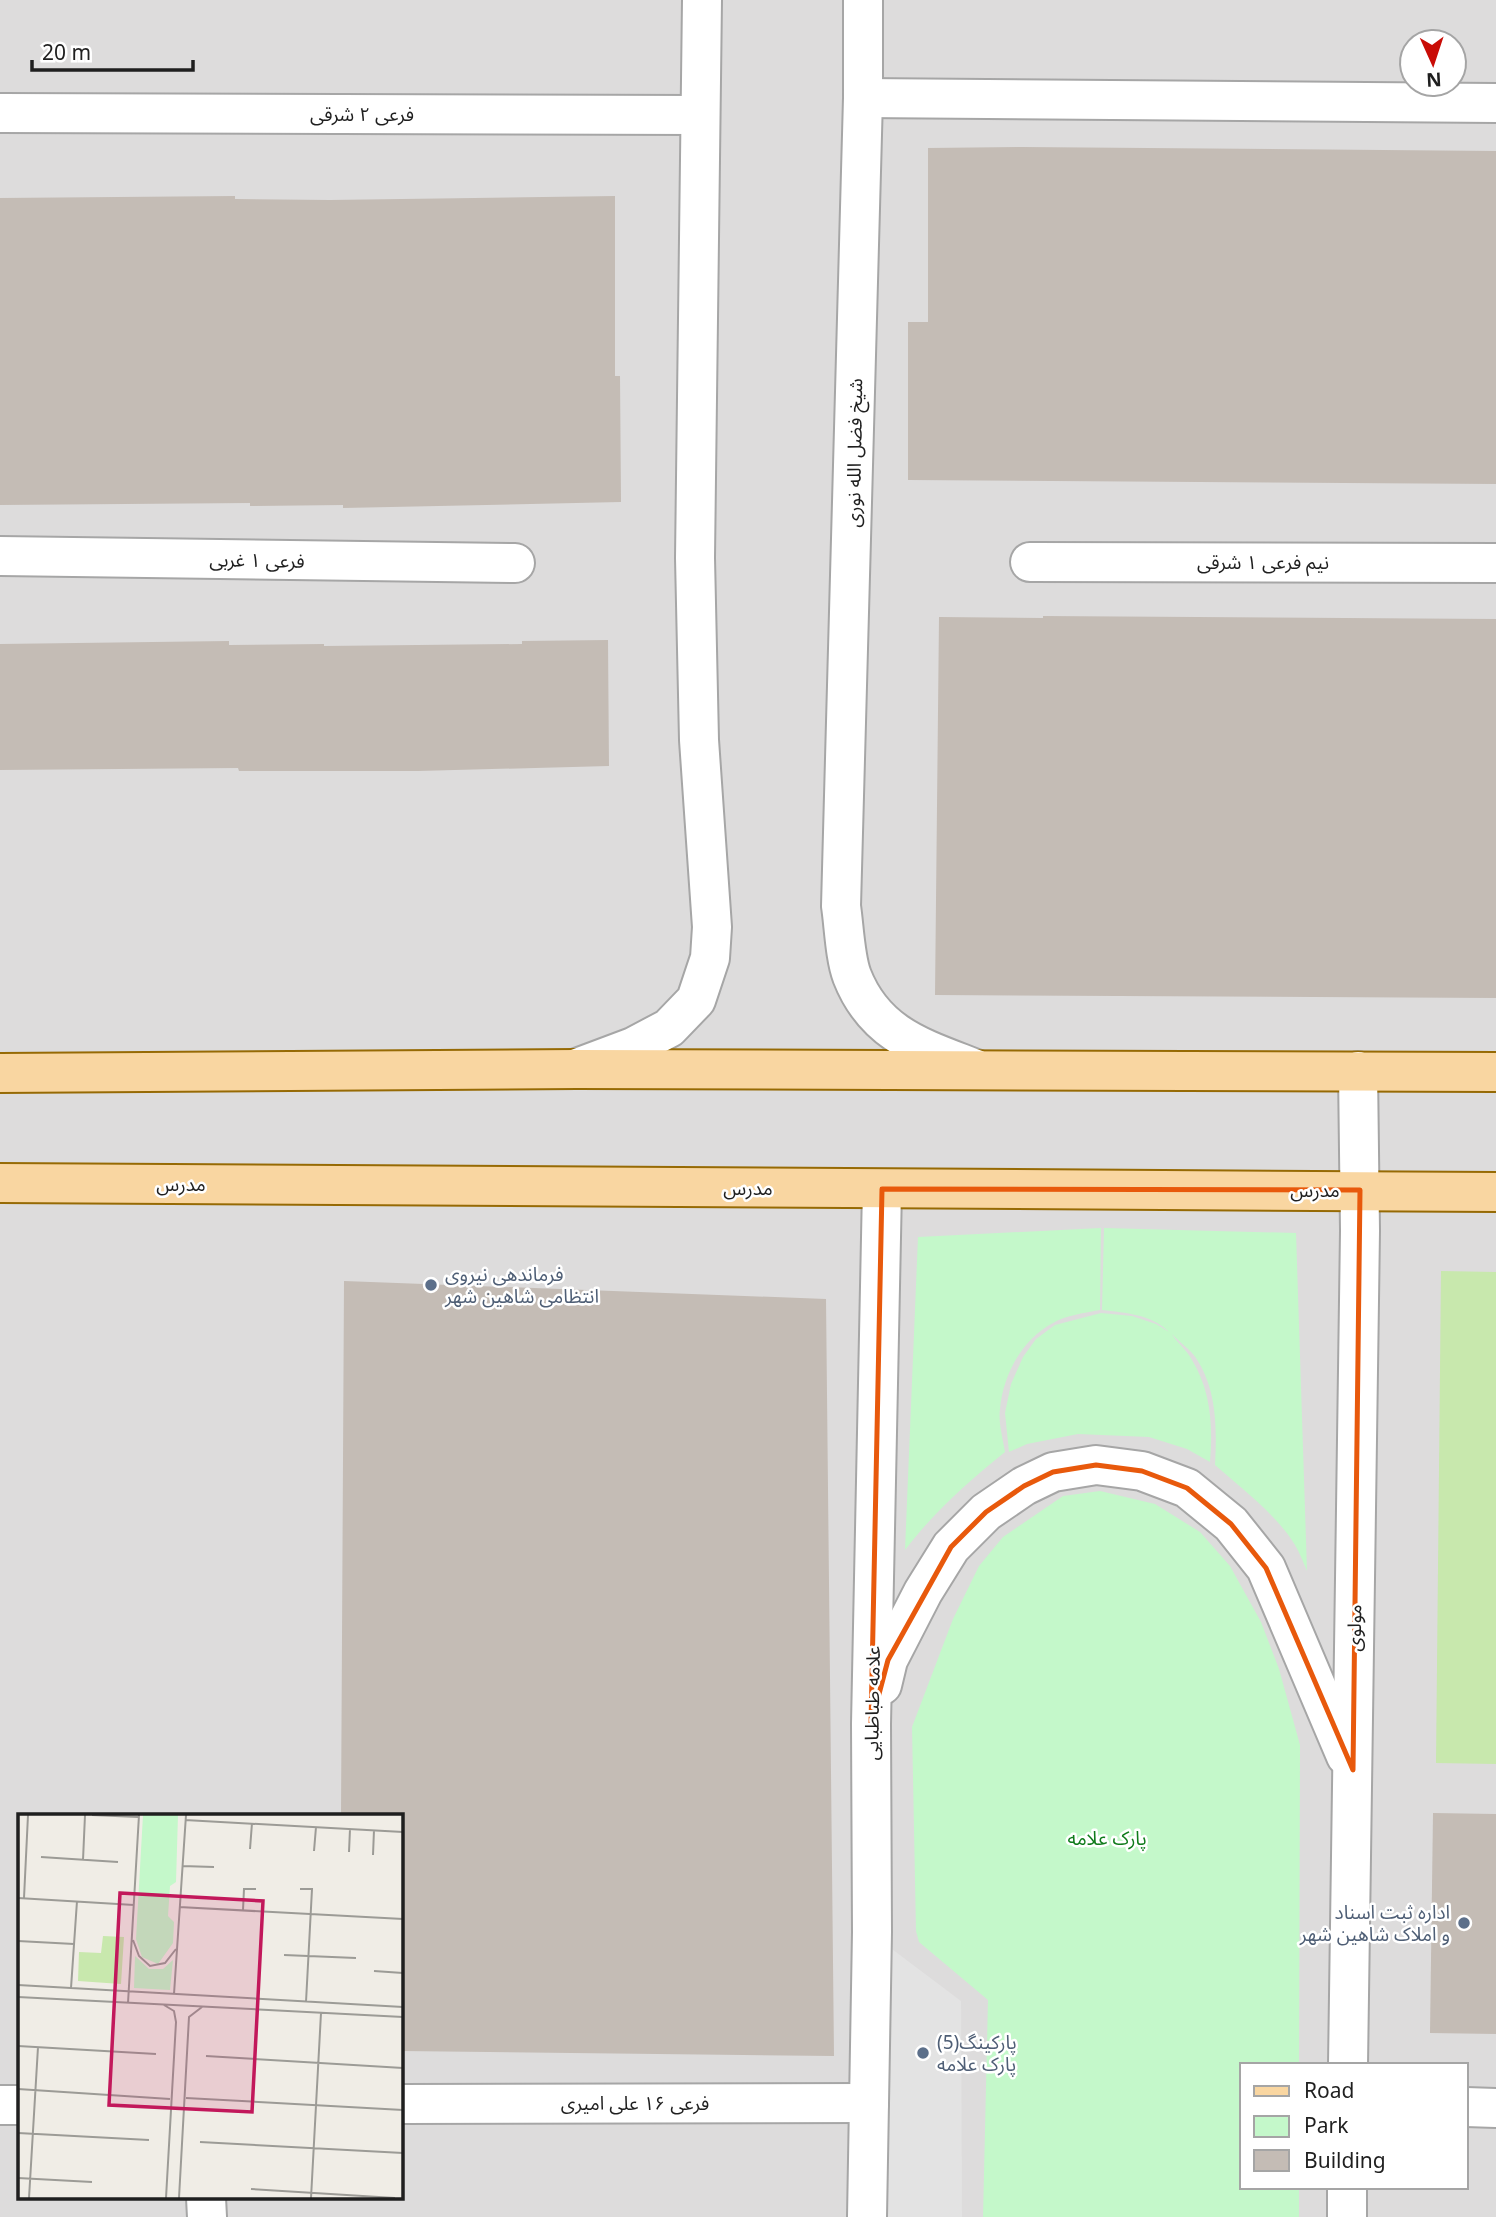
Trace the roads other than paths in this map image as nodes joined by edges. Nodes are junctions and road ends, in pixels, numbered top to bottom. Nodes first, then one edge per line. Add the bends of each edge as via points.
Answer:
1 (702, 0) edge
2 (863, 0) edge
3 (863, 97) junction
4 (1496, 103) edge
5 (12, 113) edge
6 (700, 115) junction
7 (0, 556) edge
8 (1030, 562) dead end
9 (514, 563) dead end
10 (1496, 563) edge
11 (576, 1069) junction
12 (978, 1069) junction
13 (1358, 1071) junction
14 (1496, 1072) edge
15 (0, 1073) edge
16 (0, 1183) edge
17 (882, 1189) junction
18 (1360, 1191) junction
19 (1496, 1192) edge
20 (871, 1724) junction
21 (1353, 1770) junction
22 (1348, 2063) edge
23 (869, 2103) junction
24 (402, 2104) edge
25 (0, 2105) edge
26 (18, 2105) edge
27 (1468, 2107) edge
28 (1496, 2108) edge
29 (1347, 2189) edge
30 (867, 2217) edge
31 (1347, 2217) edge

1 - 6 street
2 - 3 street, شیخ فضل الله نوری
3 - 4 street
3 - 12 street, شیخ فضل الله نوری via 841,906 852,975 873,1013 896,1035
5 - 6 street, فرعی ۲ شرقی
6 - 11 street via 695,558 710,958 696,1000 669,1028
7 - 9 street, فرعی ۱ غربی
8 - 10 street, نیم فرعی ۱ شرقی
11 - 12 main road
11 - 15 main road
12 - 13 main road
13 - 14 main road
13 - 18 street, مولوی
16 - 17 main road, مدرس
17 - 18 main road, مدرس
17 - 20 street, علامه طباطبایی
18 - 19 main road, مدرس
18 - 21 street, مولوی
20 - 21 street via 888,1660 951,1547 986,1511 1024,1486 1053,1472 1096,1465 1142,1471 1187,1488 1231,1524 1266,1568
20 - 23 street, علامه طباطبایی
21 - 22 street, مولوی
23 - 24 street, فرعی ۱۶ علی امیری
23 - 30 street, علامه طباطبایی
25 - 26 street
27 - 28 street
29 - 31 street

